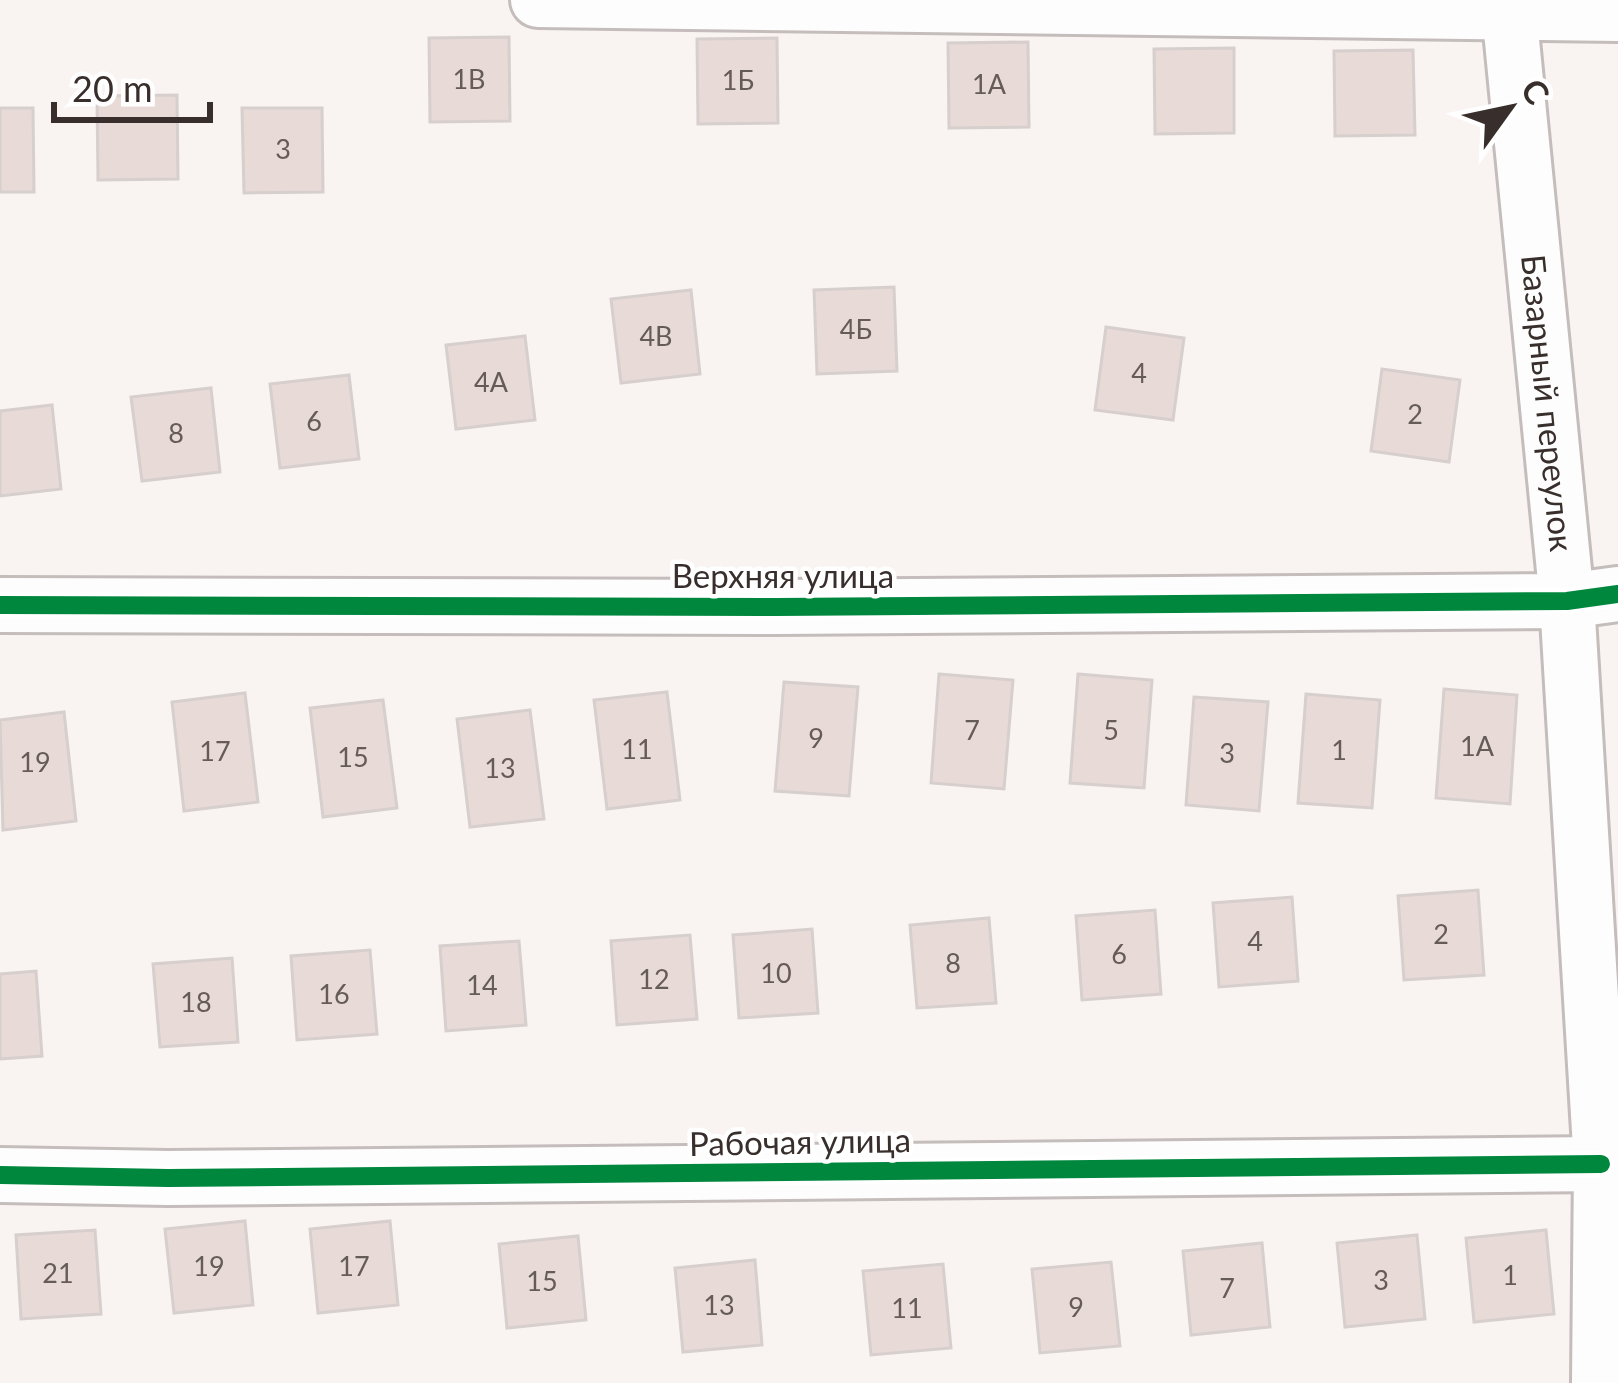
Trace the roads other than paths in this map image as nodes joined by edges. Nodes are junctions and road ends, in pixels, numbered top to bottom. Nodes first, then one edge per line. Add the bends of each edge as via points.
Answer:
1 (538, 0) edge
2 (1509, 6) edge
3 (1618, 14) edge
4 (1592, 597) edge
5 (0, 605) edge
6 (1601, 1164) junction
7 (0, 1175) edge
8 (1599, 1383) edge

1 - 2 street
2 - 3 street
2 - 4 street, Базарный переулок
4 - 5 street, Верхняя улица via 800,607
4 - 6 street, Базарный переулок
6 - 7 street, Рабочая улица
6 - 8 street, Базарный переулок

